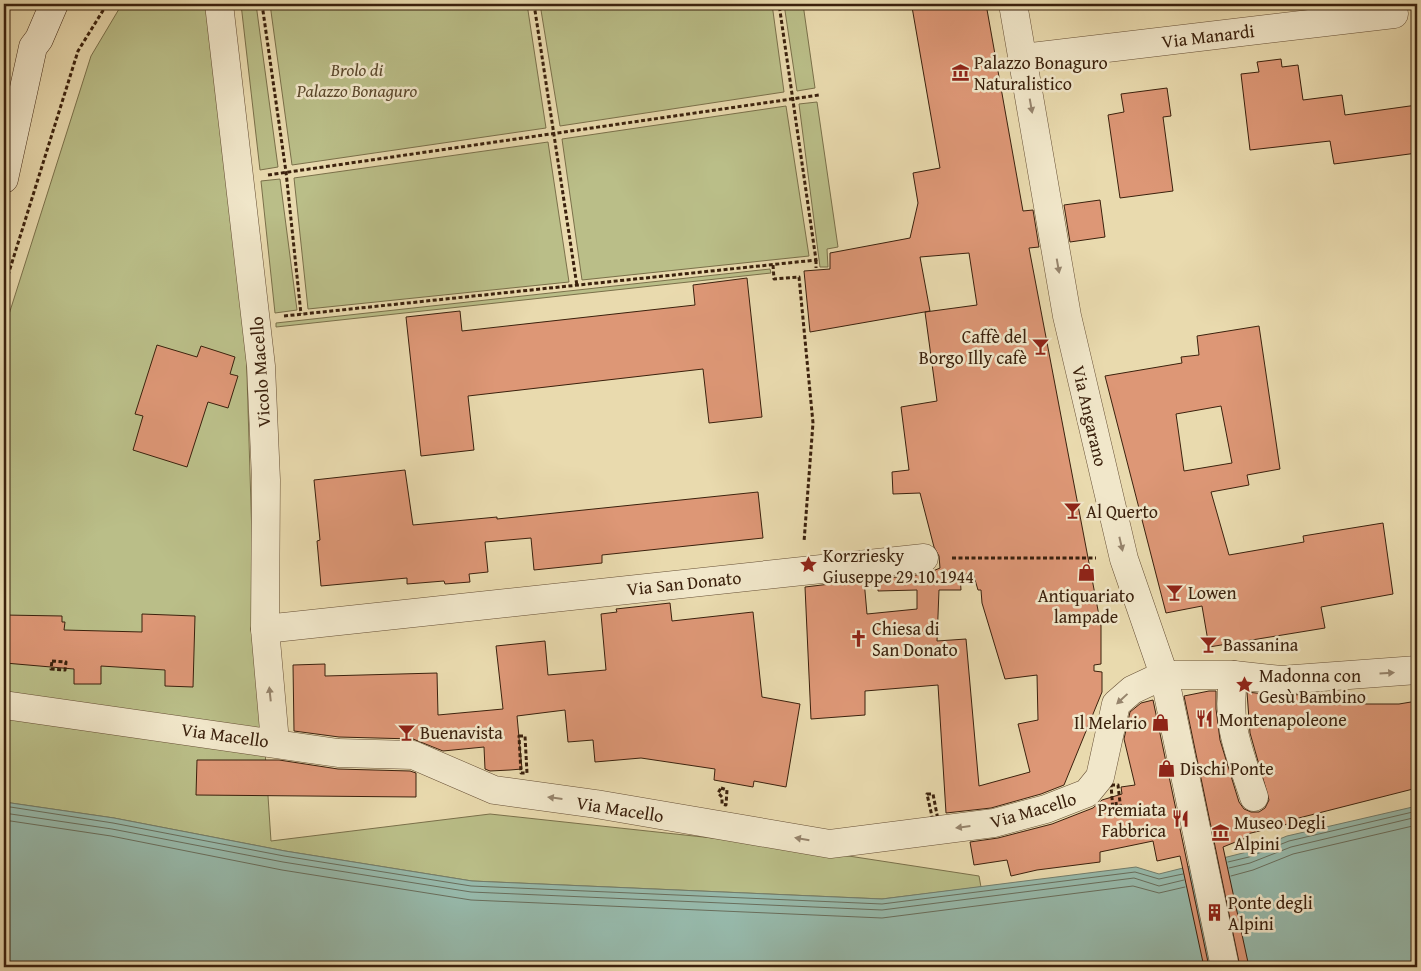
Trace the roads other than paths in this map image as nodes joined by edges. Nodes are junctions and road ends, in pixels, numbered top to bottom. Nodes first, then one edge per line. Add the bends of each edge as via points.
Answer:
1 (36, 4) edge
2 (54, 4) edge
3 (219, 4) edge
4 (1013, 4) edge
5 (1394, 14) dead end
6 (39, 39) junction
7 (1023, 58) junction
8 (4, 180) edge
9 (924, 558) road end
10 (264, 629) junction
11 (1417, 670) edge
12 (1234, 674) junction
13 (1164, 675) junction
14 (4, 705) edge
15 (275, 742) junction
16 (1254, 797) dead end
17 (1225, 967) edge

1 - 6 street
2 - 6 street
3 - 10 street, Vicolo Macello via 261,366 266,480
4 - 7 street, Via Angarano
5 - 7 street, Via Manardi
6 - 8 street via 33,47
7 -> 13 street, Via Angarano via 1067,316 1124,559
9 - 10 street, Via San Donato
15 -> 10 street, Vicolo Macello
12 -> 11 street via 1281,680
12 - 13 street
12 - 16 street via 1230,693 1231,725
13 -> 15 street, Via Macello via 1132,690 1116,704 1100,777 1087,793 1071,801 994,823 830,844 494,790 413,755 338,753
13 - 17 street, Via Angarano
14 - 15 street, Via Macello

